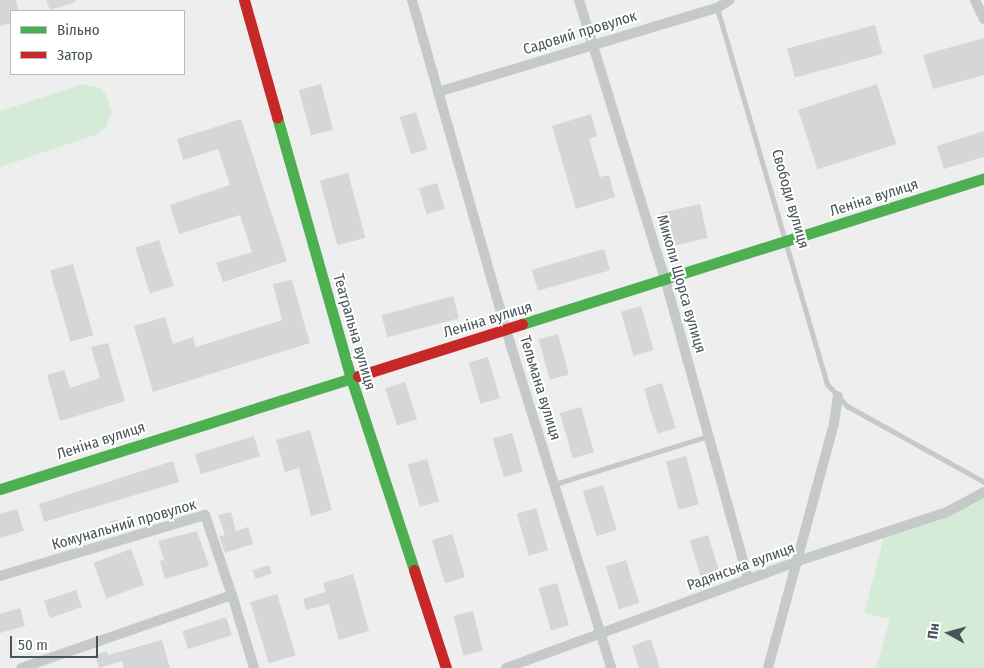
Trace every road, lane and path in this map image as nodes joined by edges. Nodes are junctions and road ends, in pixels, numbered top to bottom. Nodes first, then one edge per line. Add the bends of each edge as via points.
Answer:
1 (244, 0) edge
2 (412, 0) edge
3 (579, 0) edge
4 (730, 0) edge
5 (975, 0) edge
6 (717, 8) junction
7 (984, 19) edge
8 (593, 45) junction
9 (438, 92) junction
10 (984, 178) edge
11 (787, 241) junction
12 (665, 279) junction
13 (506, 330) junction
14 (351, 378) junction
15 (838, 396) junction
16 (708, 436) junction
17 (984, 482) edge
18 (555, 484) junction
19 (0, 489) edge
20 (984, 492) edge
21 (798, 561) junction
22 (0, 576) edge
23 (748, 579) junction
24 (232, 595) junction
25 (601, 636) junction
26 (21, 668) edge
27 (254, 668) edge
28 (446, 668) edge
29 (506, 668) edge
30 (611, 668) edge
31 (768, 668) edge

1 - 14 street, Театральна вулиця
2 - 9 street, Тельмана вулиця
3 - 8 street, Миколи Щорса вулиця
4 - 6 street, Садовий провулок
5 - 7 street
6 - 8 street, Садовий провулок
6 - 11 lane, Свободи вулиця
8 - 9 street, Садовий провулок
8 - 12 street, Миколи Щорса вулиця
9 - 13 street, Тельмана вулиця
10 - 11 street, Леніна вулиця
11 - 12 street, Леніна вулиця
11 - 15 lane, Свободи вулиця via 827,384
12 - 13 street, Леніна вулиця
12 - 16 street, Миколи Щорса вулиця
13 - 14 street, Леніна вулиця
13 - 18 street, Тельмана вулиця
14 - 19 street, Леніна вулиця
14 - 28 street, Театральна вулиця
15 - 17 lane, Свободи вулиця via 847,406
15 - 21 street via 834,424
16 - 18 lane
16 - 23 street, Миколи Щорса вулиця
18 - 25 street, Тельмана вулиця
20 - 21 street, Радянська вулиця via 947,512
21 - 23 street, Радянська вулиця
21 - 31 street
22 - 24 street, Комунальний провулок via 205,515
23 - 25 street, Радянська вулиця
24 - 26 street
24 - 27 street, Комунальний провулок
25 - 29 street, Радянська вулиця
25 - 30 street, Тельмана вулиця

